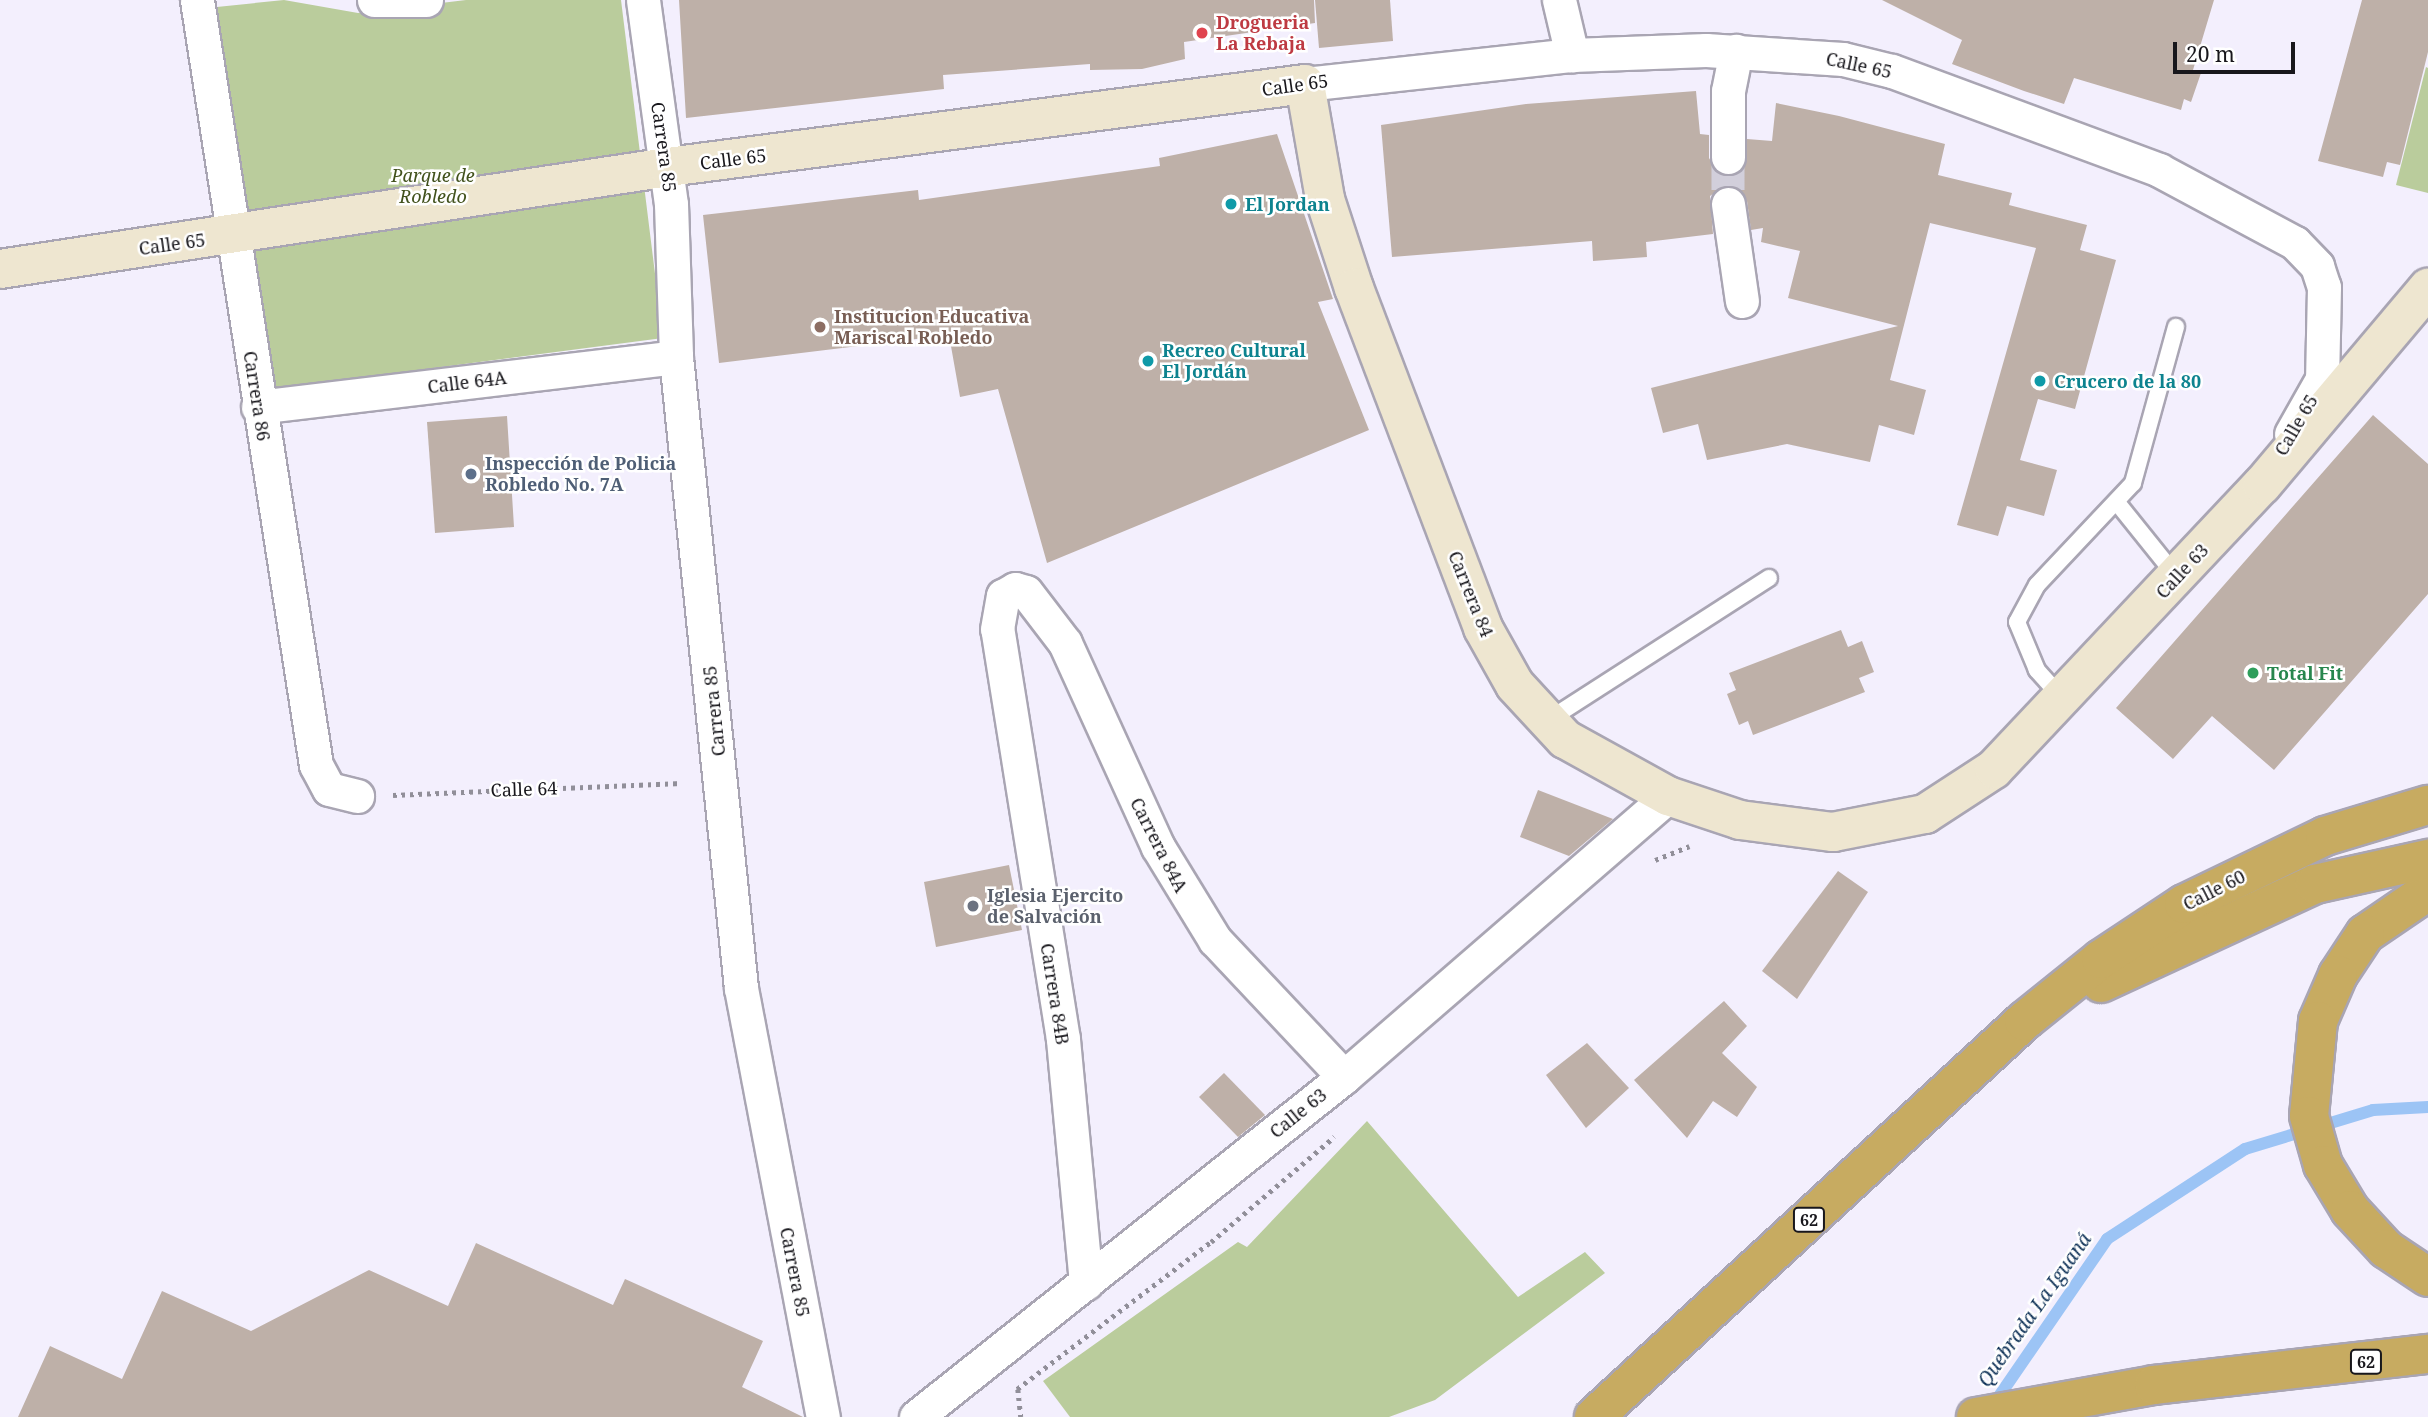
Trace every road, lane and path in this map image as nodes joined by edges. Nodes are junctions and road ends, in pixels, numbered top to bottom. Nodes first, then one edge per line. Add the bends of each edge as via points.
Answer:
1 (197, 0) edge
2 (374, 0) edge
3 (426, 0) edge
4 (643, 0) edge
5 (1559, 0) edge
6 (1736, 51) junction
7 (1572, 55) junction
8 (1305, 84) junction
9 (1727, 157) tunnel mouth
10 (668, 167) junction
11 (1728, 204) tunnel mouth
12 (230, 236) junction
13 (0, 269) edge
14 (2428, 288) edge
15 (1742, 301) dead end
16 (2176, 327) dead end
17 (676, 358) junction
18 (258, 407) junction
19 (2262, 485) junction
20 (2119, 505) junction
21 (2176, 576) junction
22 (1769, 578) dead end
23 (1015, 589) joint
24 (2062, 698) junction
25 (1545, 723) junction
26 (721, 782) junction
27 (343, 793) joint
28 (1668, 796) junction
29 (2428, 805) edge
30 (1906, 820) joint
31 (2428, 859) edge
32 (2416, 898) edge
33 (2024, 1021) junction
34 (1344, 1077) junction
35 (2428, 1277) edge
36 (1086, 1283) junction
37 (2428, 1354) edge
38 (1018, 1388) dead end
39 (823, 1417) edge
40 (916, 1417) edge
41 (1021, 1417) edge
42 (1594, 1417) edge
43 (1976, 1417) edge

1 - 12 street, Carrera 86
2 - 3 street
4 - 10 street, Carrera 85
5 - 7 street via 1561,31
6 - 7 street, Calle 65
6 - 9 street via 1728,91
6 - 19 street, Calle 65 via 1843,59 1892,71 2159,170 2295,243 2317,267 2324,287 2322,379
7 - 8 street, Calle 65
8 - 10 main road, Calle 65
8 - 25 main road, Carrera 84 via 1334,225 1464,580 1501,664
10 - 12 main road, Calle 65
10 - 17 street, Carrera 85
11 - 15 street
12 - 13 main road, Calle 65
12 - 18 street, Carrera 86
14 - 19 main road, Calle 63
16 - 20 lane via 2144,459
17 - 18 street, Calle 64A
17 - 26 street, Carrera 85
18 - 27 street, Carrera 86 via 316,765
19 - 21 main road, Calle 63
20 - 21 lane
20 - 24 lane via 2037,585 2017,622 2037,670
21 - 24 main road, Calle 63
22 - 25 lane
23 - 34 street, Carrera 84A via 1039,605 1065,643 1186,899 1231,960
23 - 36 street, Carrera 84B via 1003,596 997,629 1063,1039
24 - 30 main road, Calle 63 via 1977,783
25 - 28 main road, Carrera 84
26 - 27 path, Calle 64
26 - 39 street, Carrera 85 via 741,988
28 - 30 main road, Carrera 84 via 1788,828 1856,831
28 - 34 street, Calle 63
29 - 33 highway, Calle 60 / 62 via 2325,836 2185,904 2101,959
31 - 33 highway via 2360,871 2260,905
32 - 35 highway via 2365,934 2338,975 2318,1021 2309,1116 2323,1166 2350,1210 2386,1249
33 - 42 highway, 62
34 - 36 street, Calle 63
36 - 40 street, Calle 63
37 - 43 highway, 62 via 2154,1385
38 - 41 path

